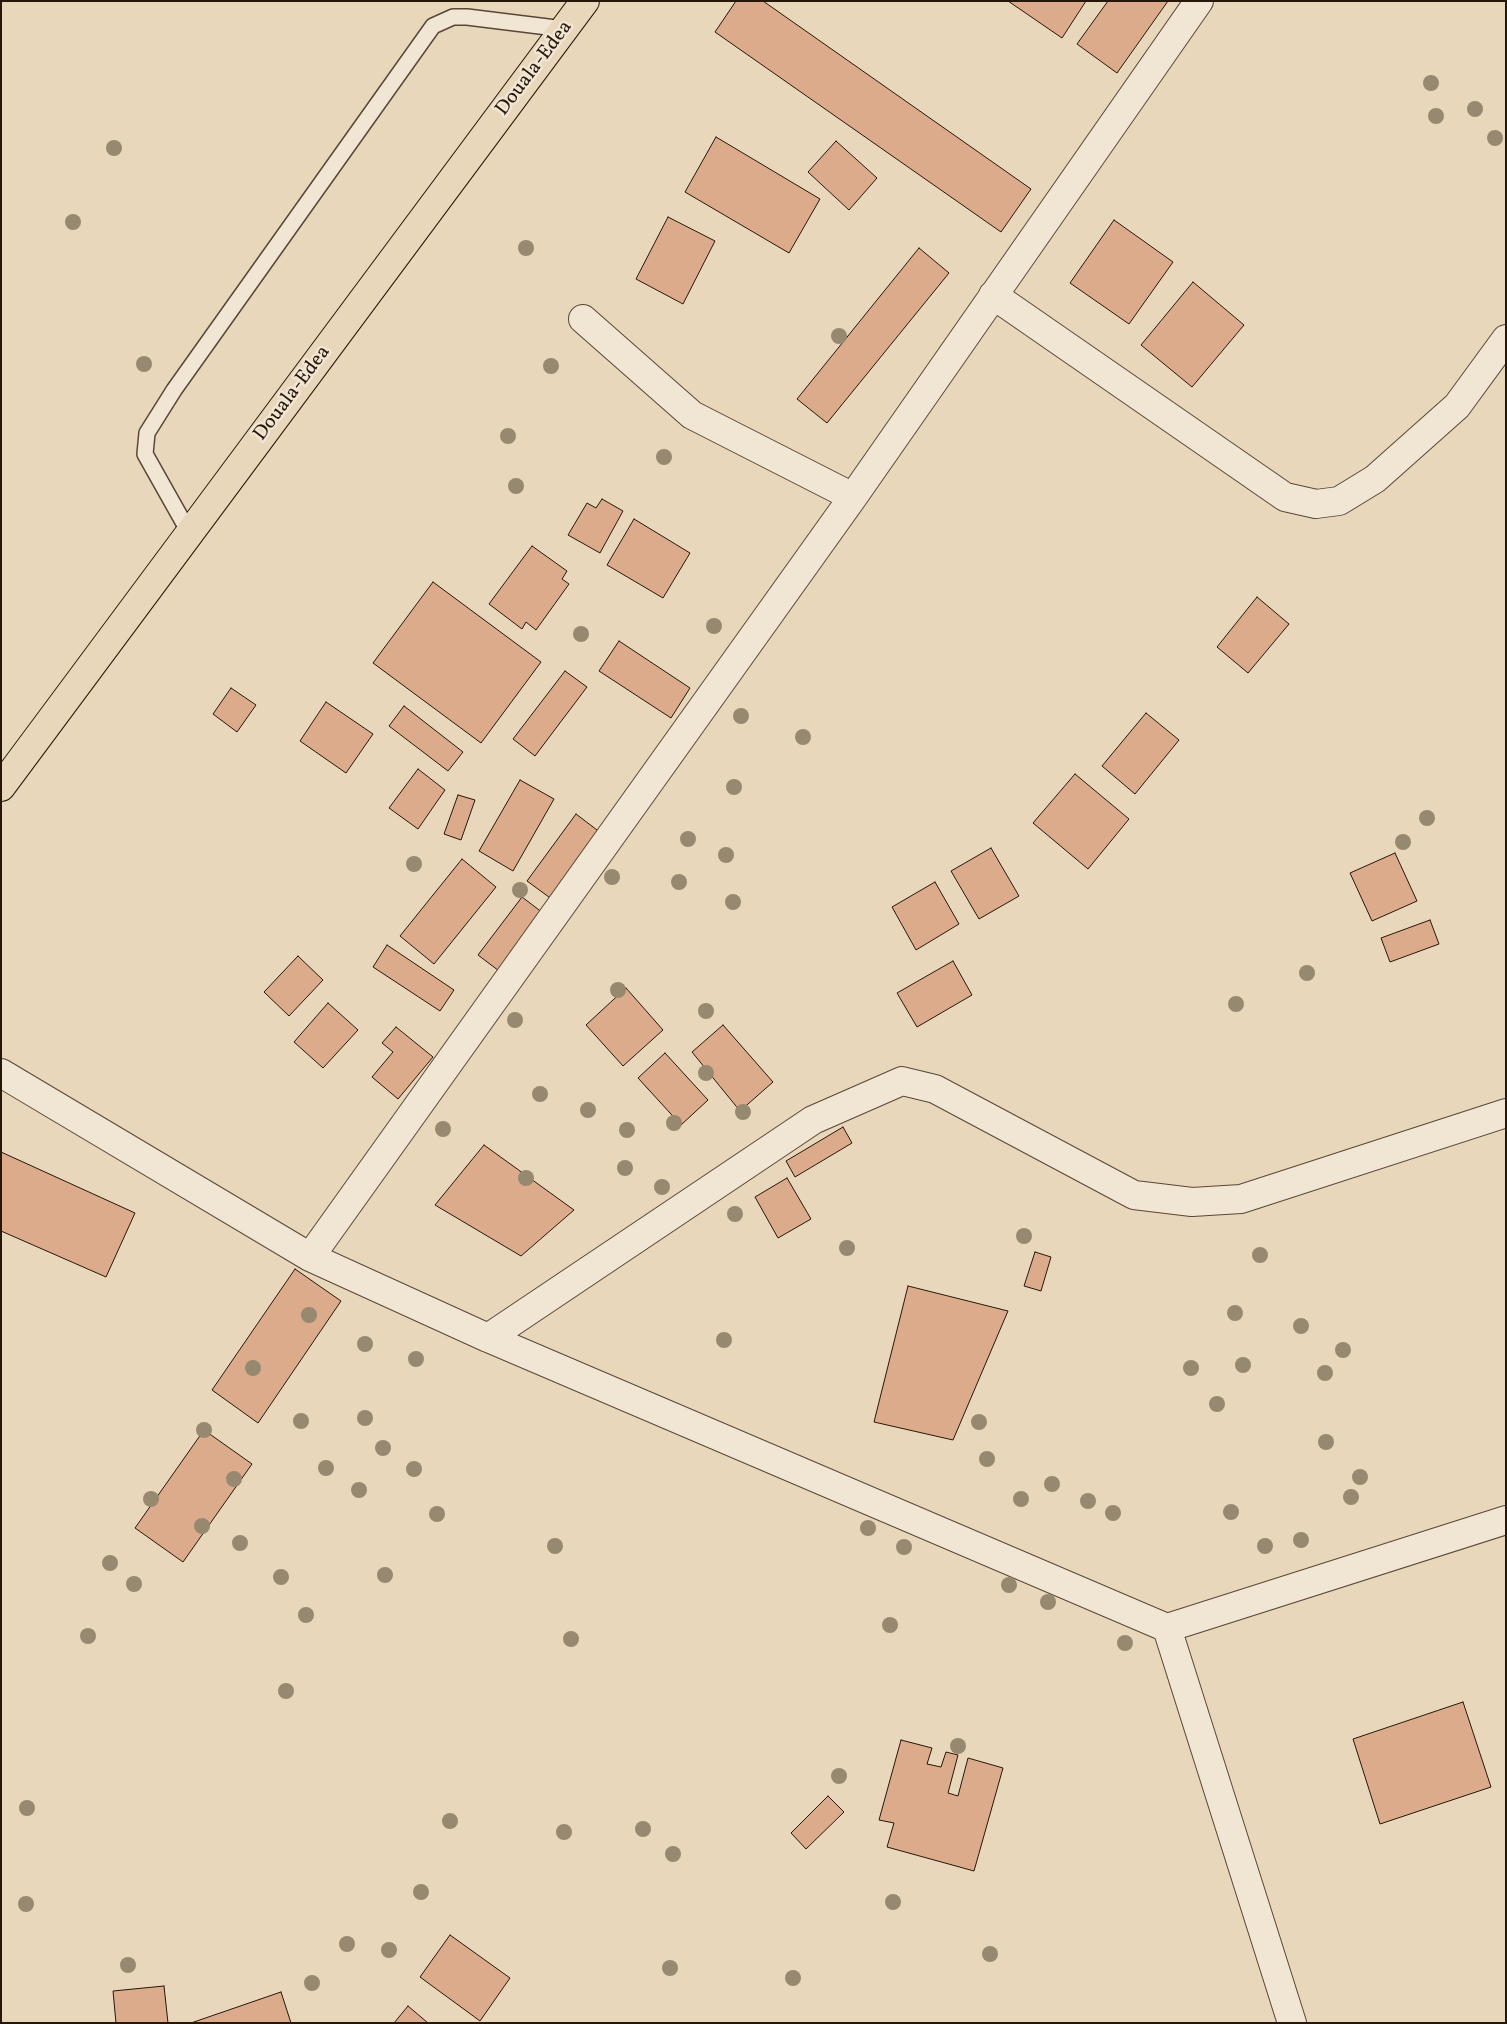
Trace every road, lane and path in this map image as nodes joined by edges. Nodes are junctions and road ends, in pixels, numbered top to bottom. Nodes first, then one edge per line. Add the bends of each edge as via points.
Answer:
1 (585, 1) edge
2 (1199, 1) edge
3 (564, 29) junction
4 (993, 295) junction
5 (583, 319) dead end
6 (1506, 339) edge
7 (853, 497) junction
8 (190, 534) junction
9 (1, 787) edge
10 (1, 1073) edge
11 (1506, 1113) edge
12 (310, 1257) junction
13 (488, 1338) junction
14 (1506, 1520) edge
15 (1167, 1628) junction
16 (1292, 2023) edge

1 - 3 highway, Douala-Edea
2 - 4 street
3 - 8 highway, Douala-Edea
3 - 8 lane via 467,17 453,17 432,26 174,390 148,433 145,454
4 - 6 street via 1285,497 1316,504 1339,501 1375,479 1457,406
4 - 7 street
5 - 7 street via 692,415
7 - 12 street
8 - 9 highway, Douala-Edea
10 - 12 street
11 - 13 street via 1242,1199 1192,1202 1134,1195 935,1089 902,1081 813,1120
12 - 13 street
13 - 15 street
14 - 15 street
15 - 16 street

